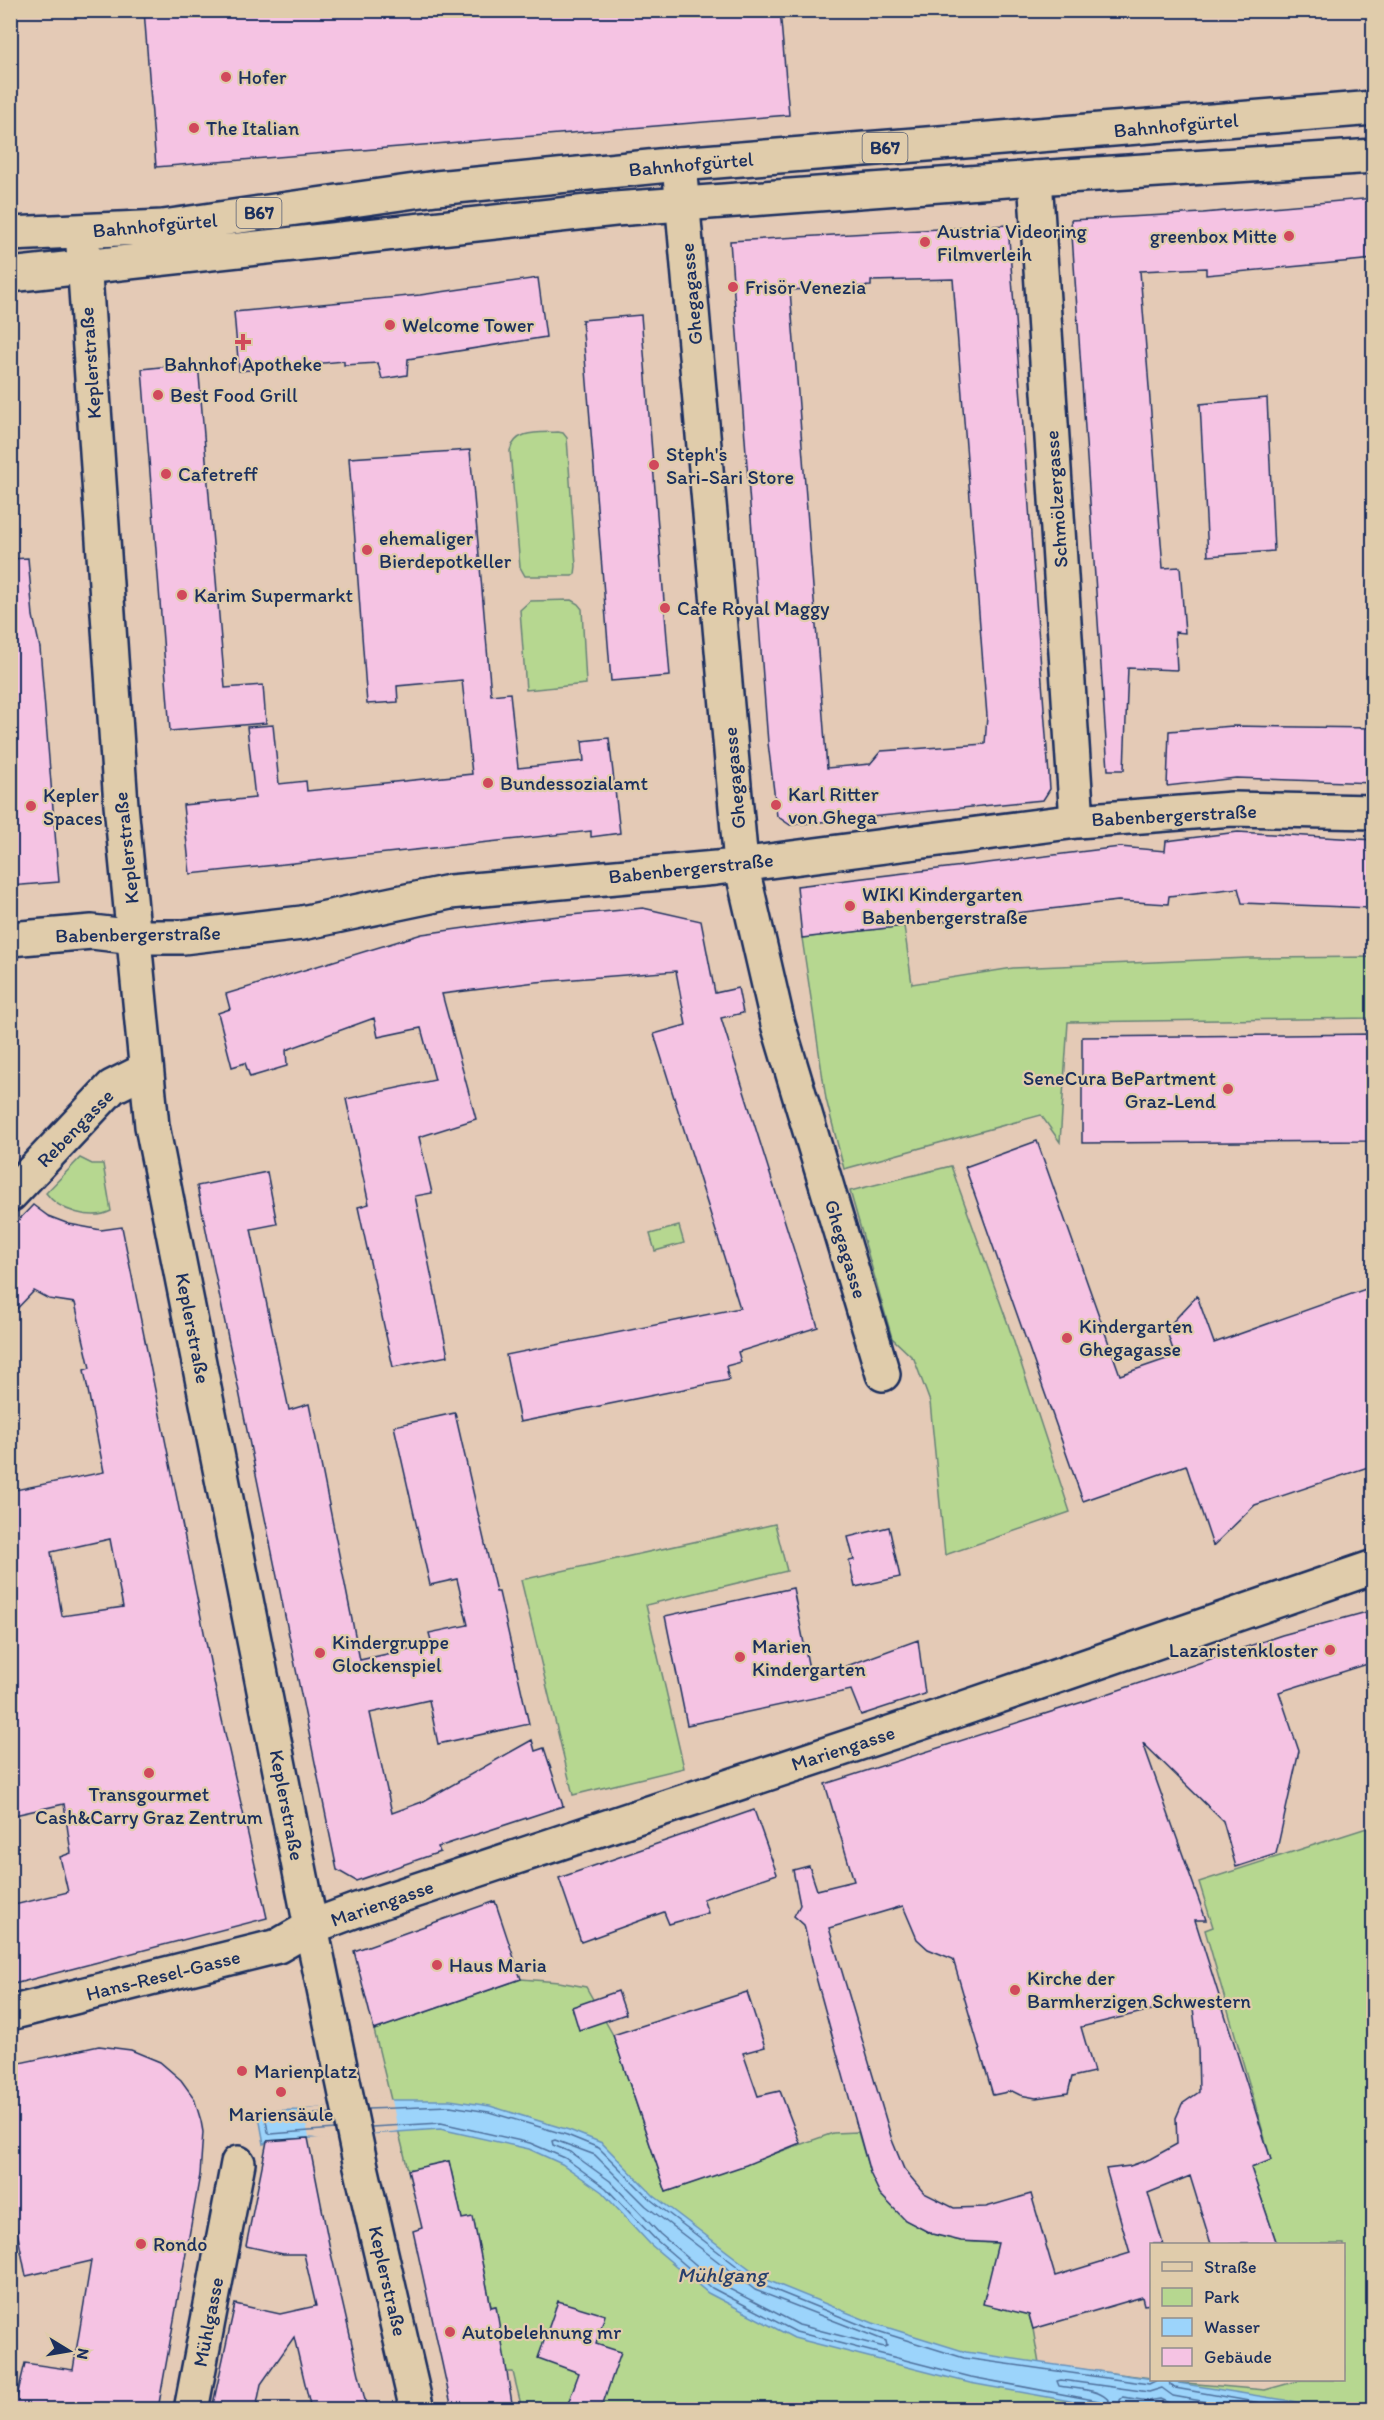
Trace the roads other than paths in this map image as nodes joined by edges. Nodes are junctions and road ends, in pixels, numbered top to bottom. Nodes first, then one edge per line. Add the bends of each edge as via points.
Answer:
1 (1374, 108) edge
2 (1374, 156) edge
3 (679, 164) junction
4 (1035, 178) junction
5 (682, 204) junction
6 (82, 231) junction
7 (10, 234) edge
8 (84, 267) junction
9 (10, 275) edge
10 (1374, 812) edge
11 (1077, 821) junction
12 (741, 864) junction
13 (135, 937) junction
14 (10, 939) edge
15 (146, 1070) junction
16 (10, 1195) edge
17 (883, 1374) dead end
18 (1374, 1567) edge
19 (311, 1927) junction
20 (10, 2013) edge
21 (238, 2163) dead end
22 (190, 2409) edge
23 (417, 2409) edge

1 - 3 street, Bahnhofgürtel / B67
2 - 4 street, Bahnhofgürtel / B67
3 - 5 street, Ghegagasse
3 - 6 street, Bahnhofgürtel / B67 via 436,188 163,227
4 - 5 street, Bahnhofgürtel / B67
4 - 11 street, Schmölzergasse
5 - 8 street, Bahnhofgürtel / B67
5 - 12 street, Ghegagasse
6 - 7 street, Bahnhofgürtel / B67
6 - 8 street, Keplerstraße
8 - 9 street, Bahnhofgürtel / B67
8 - 13 street, Keplerstraße via 121,805
10 - 11 street, Babenbergerstraße via 1232,808
11 - 12 street, Babenbergerstraße
12 - 13 street, Babenbergerstraße via 450,892 302,923 183,937
12 - 17 street, Ghegagasse via 778,1024
13 - 14 street, Babenbergerstraße via 92,932
13 - 15 street, Keplerstraße
15 - 16 street, Rebengasse via 112,1087
15 - 19 street, Keplerstraße via 152,1125
18 - 19 street, Mariengasse
19 - 20 street, Hans-Resel-Gasse via 278,1946
19 - 23 street, Keplerstraße
21 - 22 street, Mühlgasse

